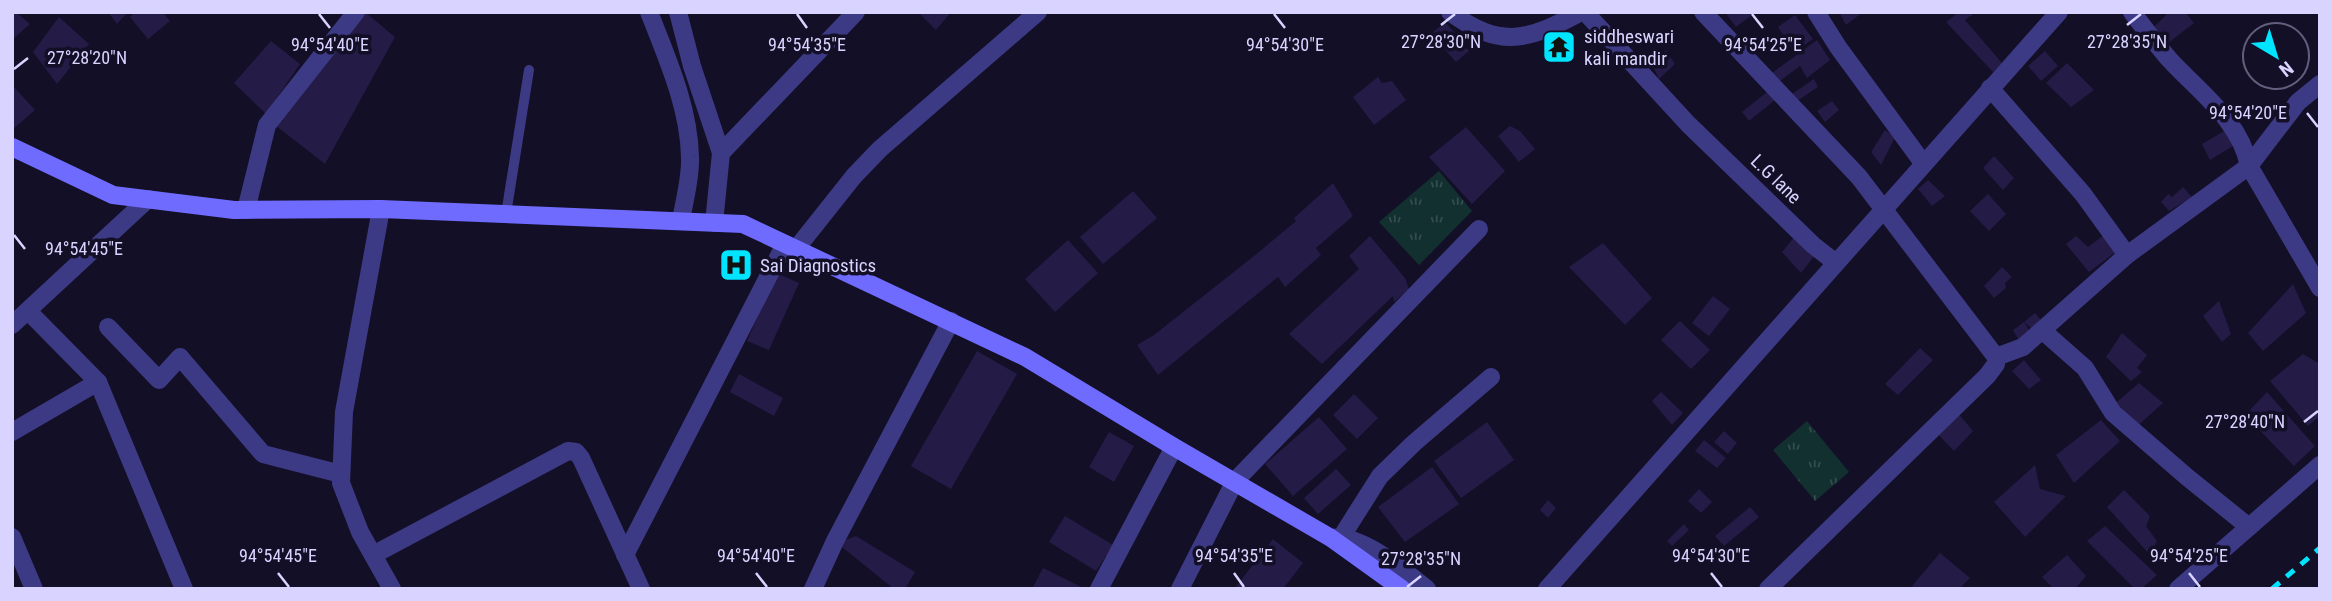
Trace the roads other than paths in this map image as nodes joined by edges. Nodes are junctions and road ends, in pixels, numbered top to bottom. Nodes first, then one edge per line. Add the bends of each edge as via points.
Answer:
1 (356, 12) edge
2 (649, 12) edge
3 (678, 12) edge
4 (856, 12) edge
5 (1038, 12) edge
6 (1450, 12) edge
7 (1583, 12) edge
8 (1703, 12) edge
9 (1816, 12) edge
10 (2059, 12) edge
11 (2132, 12) edge
12 (529, 71) dead end
13 (2320, 84) edge
14 (1990, 88) junction
15 (12, 147) edge
16 (721, 153) junction
17 (1923, 163) junction
18 (2249, 166) junction
19 (148, 199) junction
20 (382, 209) junction
21 (1885, 209) junction
22 (246, 210) junction
23 (506, 214) junction
24 (681, 221) junction
25 (714, 223) junction
26 (1479, 229) dead end
27 (791, 246) junction
28 (2127, 255) junction
29 (1836, 263) junction
30 (2320, 288) edge
31 (28, 311) junction
32 (951, 321) junction
33 (12, 325) edge
34 (108, 327) dead end
35 (2043, 331) junction
36 (1996, 357) junction
37 (1491, 377) dead end
38 (97, 382) junction
39 (12, 432) edge
40 (1174, 447) junction
41 (2320, 465) edge
42 (341, 474) junction
43 (1235, 481) junction
44 (2249, 527) junction
45 (12, 537) edge
46 (1336, 537) junction
47 (373, 555) junction
48 (625, 555) junction
49 (34, 589) edge
50 (184, 589) edge
51 (392, 589) edge
52 (641, 589) edge
53 (813, 589) edge
54 (1098, 589) edge
55 (1180, 589) edge
56 (1402, 589) edge
57 (1427, 589) edge
58 (1547, 589) edge
59 (1768, 589) edge
60 (2178, 589) edge

1 - 22 street via 267,125
2 - 24 street via 679,93 687,131 690,157
3 - 16 street
4 - 16 street
5 - 27 street via 880,149
6 - 7 street via 1486,33 1520,38 1545,32
7 - 29 street, L.G lane via 1688,124
8 - 21 street
9 - 17 street
10 - 14 street
11 - 18 street via 2168,58 2234,127
12 - 23 lane
13 - 18 street via 2298,102
14 - 17 street
14 - 28 street via 2083,194
15 - 19 main road via 113,195
16 - 25 street
17 - 21 street
18 - 28 street
18 - 30 street
19 - 22 main road
19 - 31 street
20 - 22 main road
20 - 23 main road
20 - 42 street via 345,412
21 - 29 street
21 - 36 street
23 - 24 main road
24 - 25 main road
25 - 27 main road via 743,224
26 - 43 street
27 - 32 main road
27 - 48 street
28 - 35 street
29 - 58 street
31 - 33 street
31 - 38 street
32 - 40 main road via 1025,357
32 - 53 street
34 - 42 street via 159,380 180,357 263,454
35 - 36 street
35 - 44 street via 2085,368 2113,413
36 - 59 street via 1987,376
37 - 46 street via 1380,476
38 - 39 street
38 - 50 street
40 - 43 main road
40 - 54 street
41 - 44 street
42 - 47 street via 360,532
43 - 46 main road
43 - 55 street
44 - 60 street
45 - 49 street
46 - 56 main road
46 - 57 street via 1382,556
47 - 48 street via 568,452 576,452
47 - 51 street
48 - 52 street

